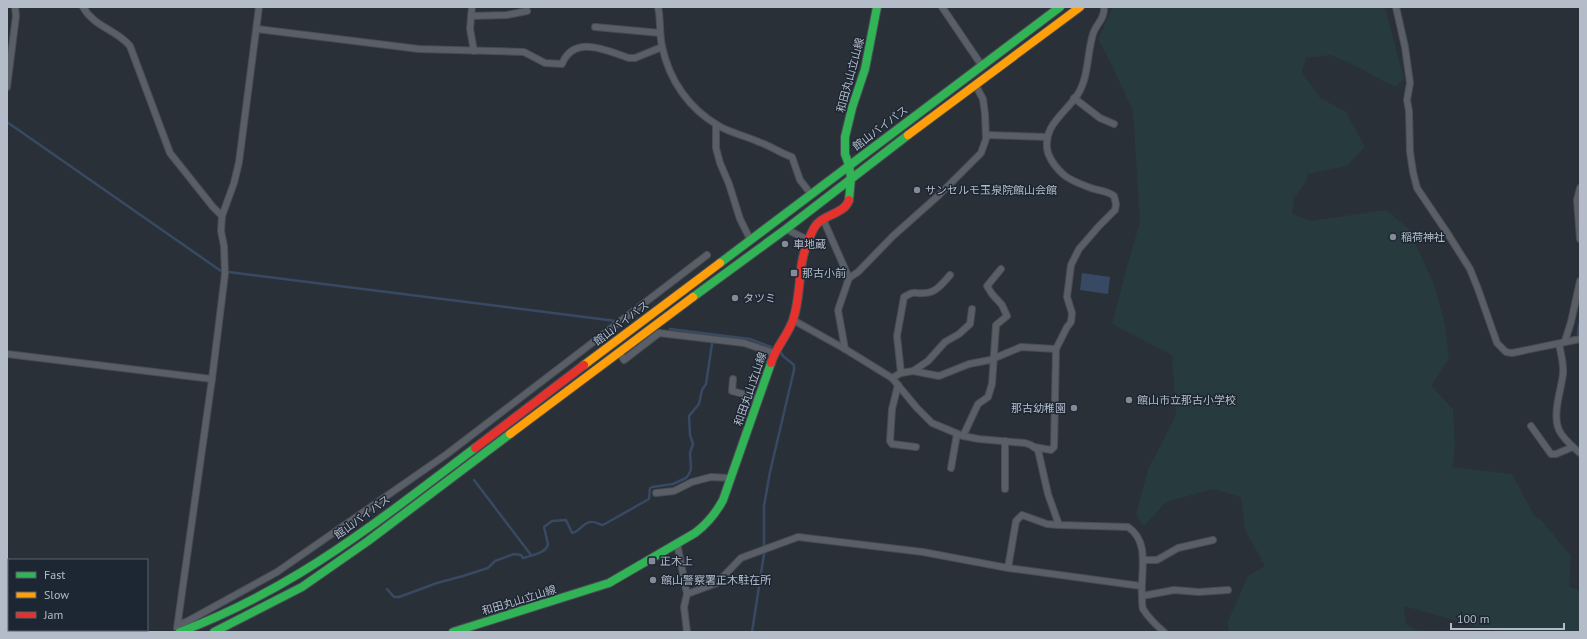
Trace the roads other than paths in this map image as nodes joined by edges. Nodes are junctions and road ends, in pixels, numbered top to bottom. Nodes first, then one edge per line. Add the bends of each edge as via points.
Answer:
1 (15, 7) edge
2 (83, 7) edge
3 (259, 7) edge
4 (472, 7) edge
5 (658, 7) edge
6 (877, 7) edge
7 (942, 7) edge
8 (1060, 7) edge
9 (1080, 7) edge
10 (1104, 7) edge
11 (1396, 7) edge
12 (527, 11) dead end
13 (471, 16) junction
14 (595, 27) dead end
15 (256, 29) junction
16 (660, 33) junction
17 (662, 47) junction
18 (474, 51) junction
19 (982, 66) junction
20 (976, 86) junction
21 (7, 87) edge
22 (1074, 98) junction
23 (716, 124) junction
24 (1114, 124) dead end
25 (986, 134) junction
26 (1047, 137) junction
27 (849, 165) junction
28 (851, 178) junction
29 (1580, 188) edge
30 (811, 194) junction
31 (222, 216) junction
32 (823, 219) junction
33 (786, 229) junction
34 (1580, 238) edge
35 (750, 239) junction
36 (808, 240) junction
37 (707, 255) dead end
38 (1001, 269) dead end
39 (950, 275) dead end
40 (849, 278) junction
41 (1580, 281) edge
42 (972, 309) dead end
43 (793, 320) junction
44 (1578, 339) edge
45 (1562, 342) junction
46 (845, 349) junction
47 (1056, 349) junction
48 (618, 352) junction
49 (774, 353) junction
50 (7, 354) edge
51 (993, 358) junction
52 (913, 371) junction
53 (901, 373) junction
54 (892, 378) junction
55 (212, 379) junction
56 (733, 379) dead end
57 (898, 385) junction
58 (758, 398) junction
59 (1531, 426) dead end
60 (960, 435) junction
61 (1005, 441) junction
62 (916, 447) dead end
63 (1034, 447) junction
64 (1573, 447) junction
65 (1580, 453) edge
66 (951, 468) dead end
67 (730, 478) junction
68 (1005, 489) dead end
69 (656, 493) dead end
70 (1059, 525) junction
71 (1213, 540) dead end
72 (677, 543) junction
73 (1144, 560) junction
74 (1008, 568) junction
75 (1142, 586) junction
76 (1228, 590) dead end
77 (687, 594) junction
78 (1142, 596) junction
79 (179, 628) edge
80 (465, 630) edge
81 (177, 632) edge
82 (214, 632) edge
83 (453, 632) edge
84 (687, 632) edge
85 (1164, 632) edge

1 - 21 street
2 - 31 street via 88,16 125,40 134,52 170,153
3 - 15 street
4 - 13 street
5 - 16 street
6 - 27 main road, 和田丸山立山線 via 865,69 845,137 845,154
7 - 19 street
8 - 19 main road, 館山バイパス
9 - 20 main road, 館山バイパス
10 - 22 street via 1105,14 1093,33 1084,80
11 - 45 street via 1410,83 1407,100 1410,152 1417,188 1470,269 1497,343 1502,349 1512,353
12 - 13 street via 507,15
13 - 18 street via 470,29
14 - 16 street
15 - 18 street via 419,49
15 - 31 street via 239,162
16 - 17 street
17 - 18 street via 629,58 596,47 584,47 570,52 562,64 546,63 524,52
17 - 23 street via 673,80 682,94 700,114
19 - 27 main road, 館山バイパス
20 - 25 street via 982,99
20 - 28 main road, 館山バイパス
22 - 24 street via 1100,118
22 - 26 street via 1052,125
23 - 30 street via 792,157 800,180
23 - 35 street via 716,148 720,163
25 - 26 street
25 - 40 street via 981,153
26 - 47 street via 1049,156 1064,176 1091,188 1111,193 1116,204 1116,210 1079,249 1071,265 1067,297 1072,313 1071,322
27 - 28 main road, 和田丸山立山線
27 - 30 main road, 館山バイパス
28 - 32 main road, 和田丸山立山線 via 849,202 844,208
28 - 33 main road, 館山バイパス
29 - 34 street via 1577,200
30 - 35 main road, 館山バイパス
31 - 55 street via 225,271
32 - 36 main road, 和田丸山立山線
32 - 40 street
33 - 36 street
33 - 48 main road, 館山バイパス
35 - 79 main road, 館山バイパス via 424,486 330,553 272,589 206,622
36 - 43 main road, 和田丸山立山線
37 - 79 street via 447,454 277,572
38 - 51 street via 987,286 1007,316 996,325
39 - 53 street via 940,287 926,293 914,292 904,297 896,336
40 - 46 street via 838,310
41 - 45 street via 1571,322
42 - 52 street via 970,324 945,342 928,361
43 - 46 street
43 - 49 main road, 和田丸山立山線
44 - 45 street
45 - 64 street via 1563,374 1557,418 1559,430
46 - 54 street
47 - 51 street via 1021,347
47 - 63 street via 1054,447 1050,450
48 - 49 street via 624,360 659,333 744,343
48 - 82 main road, 館山バイパス via 322,574
49 - 58 main road, 和田丸山立山線
50 - 55 street
51 - 52 street via 939,376
51 - 60 street via 992,384 988,397 978,404
52 - 53 street
53 - 54 street
54 - 57 street
55 - 79 street
56 - 58 street via 732,392
57 - 60 street via 932,423
57 - 62 street via 892,409 890,440 892,444
58 - 67 main road, 和田丸山立山線
59 - 64 street via 1551,454
60 - 61 street
60 - 66 street
61 - 63 street via 1025,443
61 - 68 street
63 - 70 street via 1038,450 1048,494
64 - 65 street
67 - 69 street via 711,477 674,490
67 - 72 main road, 和田丸山立山線 via 723,500 713,518 706,526
70 - 73 street via 1128,527 1136,532
70 - 74 street via 1047,524 1022,515 1016,521
71 - 73 street via 1178,548 1157,560
72 - 77 street
72 - 80 main road, 和田丸山立山線 via 605,584
73 - 75 street
74 - 75 street
74 - 77 street via 923,552 798,537 741,558 717,583
75 - 78 street
76 - 78 street via 1174,590
77 - 84 street via 684,607
78 - 85 street via 1143,608
79 - 81 street
80 - 83 main road, 和田丸山立山線

